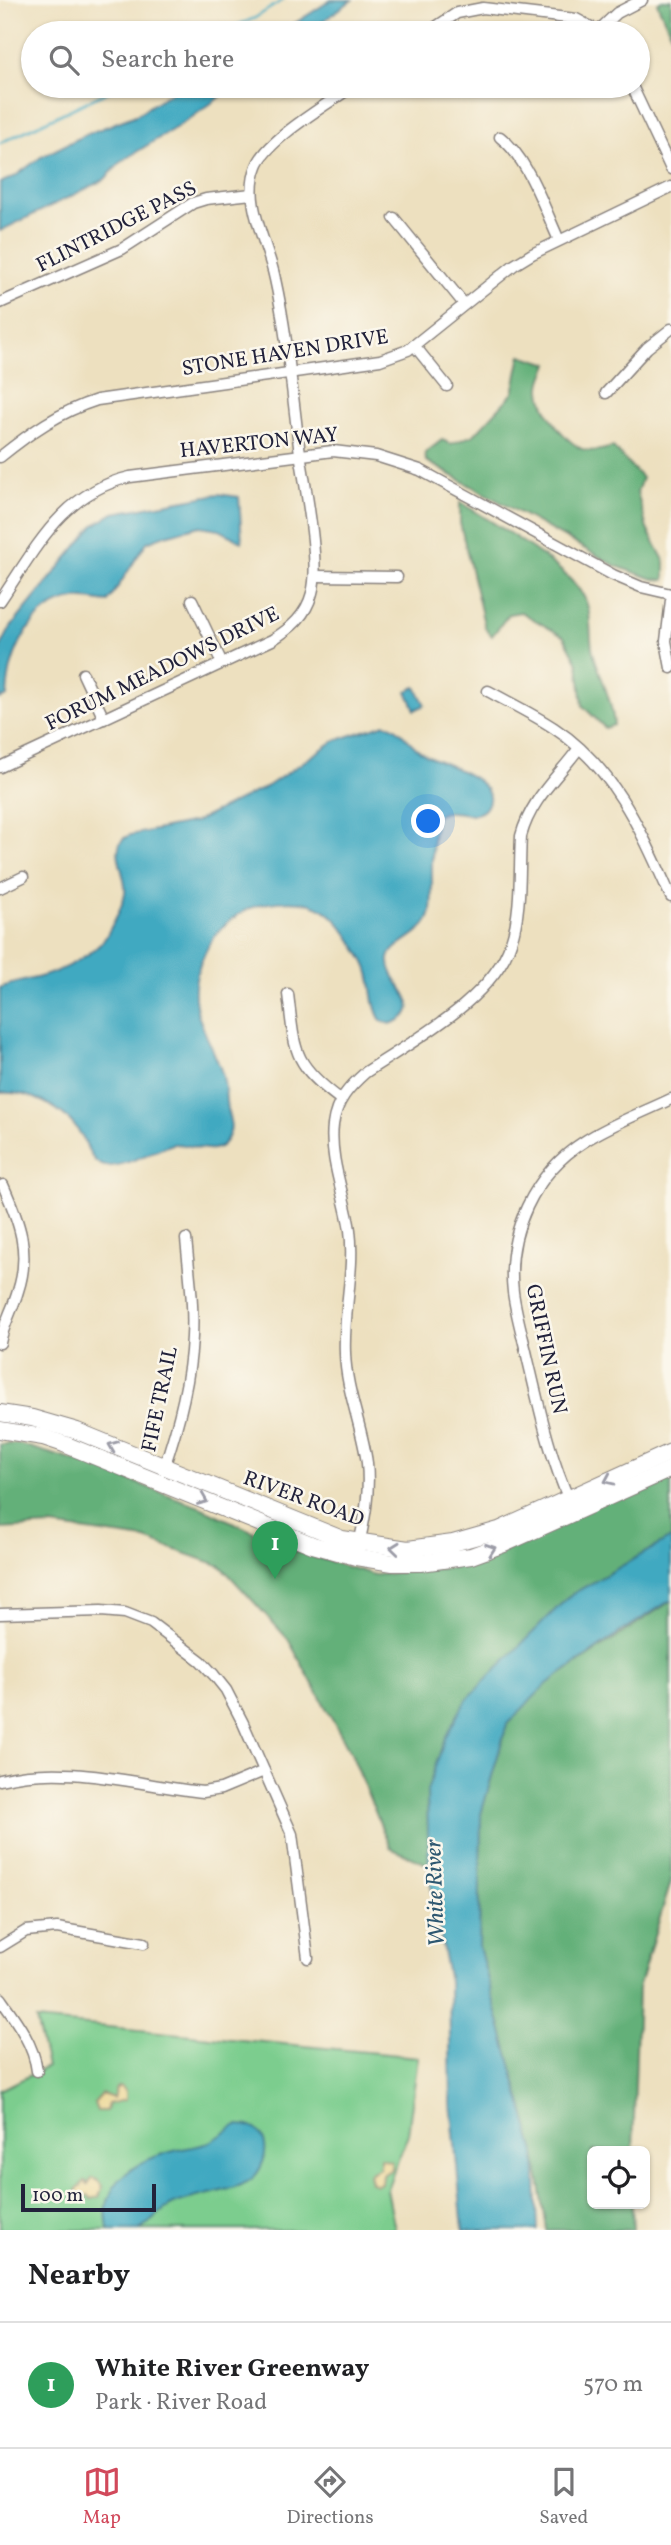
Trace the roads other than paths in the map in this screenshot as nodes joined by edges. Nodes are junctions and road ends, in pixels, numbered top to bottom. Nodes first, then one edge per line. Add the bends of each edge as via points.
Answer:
1 (642, 0) edge
2 (445, 21) edge
3 (580, 21) edge
4 (609, 21) edge
5 (337, 98) edge
6 (638, 98) edge
7 (500, 137) dead end
8 (671, 169) edge
9 (671, 187) edge
10 (252, 194) junction
11 (394, 218) dead end
12 (559, 240) junction
13 (0, 303) edge
14 (464, 304) junction
15 (671, 329) edge
16 (414, 345) junction
17 (289, 372) junction
18 (447, 386) dead end
19 (606, 393) dead end
20 (300, 454) junction
21 (0, 457) edge
22 (315, 576) junction
23 (397, 576) dead end
24 (671, 594) edge
25 (192, 600) dead end
26 (671, 600) edge
27 (0, 601) edge
28 (222, 663) junction
29 (671, 668) edge
30 (83, 674) dead end
31 (488, 691) dead end
32 (104, 719) junction
33 (579, 748) junction
34 (0, 768) edge
35 (23, 877) dead end
36 (0, 888) edge
37 (669, 889) edge
38 (288, 994) dead end
39 (340, 1099) junction
40 (671, 1099) edge
41 (3, 1185) dead end
42 (186, 1239) dead end
43 (0, 1343) edge
44 (0, 1413) edge
45 (0, 1430) edge
46 (671, 1452) edge
47 (671, 1469) edge
48 (161, 1475) junction
49 (572, 1506) junction
50 (358, 1550) junction
51 (0, 1614) edge
52 (264, 1771) junction
53 (0, 1780) edge
54 (144, 1943) dead end
55 (0, 1947) edge
56 (308, 1958) dead end
57 (0, 1998) edge
58 (37, 2071) dead end

1 - 4 street
2 - 3 street via 457,13 483,8
5 - 10 street via 269,148 257,164
6 - 8 street
7 - 12 street via 521,161
9 - 12 street, STONE HAVEN DRIVE
10 - 13 street, FLINTRIDGE PASS via 193,204 122,249
10 - 17 street, FORUM MEADOWS DRIVE via 276,280
11 - 14 street
12 - 14 street, STONE HAVEN DRIVE via 514,265
14 - 16 street, STONE HAVEN DRIVE
15 - 19 street
16 - 17 street, STONE HAVEN DRIVE via 387,359
16 - 18 street
17 - 20 street, FORUM MEADOWS DRIVE
17 - 21 street, STONE HAVEN DRIVE via 97,400 45,423
20 - 22 street, FORUM MEADOWS DRIVE
20 - 24 street, HAVERTON WAY via 344,451 408,465 613,576
20 - 27 street, HAVERTON WAY via 130,477 88,493 50,529
22 - 23 street
22 - 28 street, FORUM MEADOWS DRIVE via 308,604 296,624
25 - 28 street
26 - 29 street via 666,641
28 - 32 street, FORUM MEADOWS DRIVE
30 - 32 street
31 - 33 street via 554,728
32 - 34 street, FORUM MEADOWS DRIVE
33 - 37 street via 621,796
33 - 39 street via 536,800 525,823 516,921 499,968 474,996 366,1072
35 - 36 street
38 - 39 street via 299,1056 308,1073
39 - 50 street via 333,1140 350,1232 346,1366 368,1482
40 - 49 street, GRIFFIN RUN via 601,1132 562,1158 535,1192 518,1233 513,1263 515,1303 552,1458
41 - 43 street via 21,1227 25,1260
42 - 48 street, FIFE TRAIL via 192,1336 187,1385
48 -> 44 main road, RIVER ROAD via 55,1424
45 - 48 main road, RIVER ROAD via 43,1437
46 -> 49 main road, RIVER ROAD
47 - 49 main road, RIVER ROAD
48 - 50 main road, RIVER ROAD via 313,1545
49 - 50 main road, RIVER ROAD via 504,1544 471,1556 393,1563
51 - 52 street via 101,1611 125,1613 151,1623 214,1675 232,1701
52 - 53 street via 203,1792 71,1774
52 - 56 street via 292,1834
54 - 55 street via 57,1928 26,1931
57 - 58 street via 34,2054

